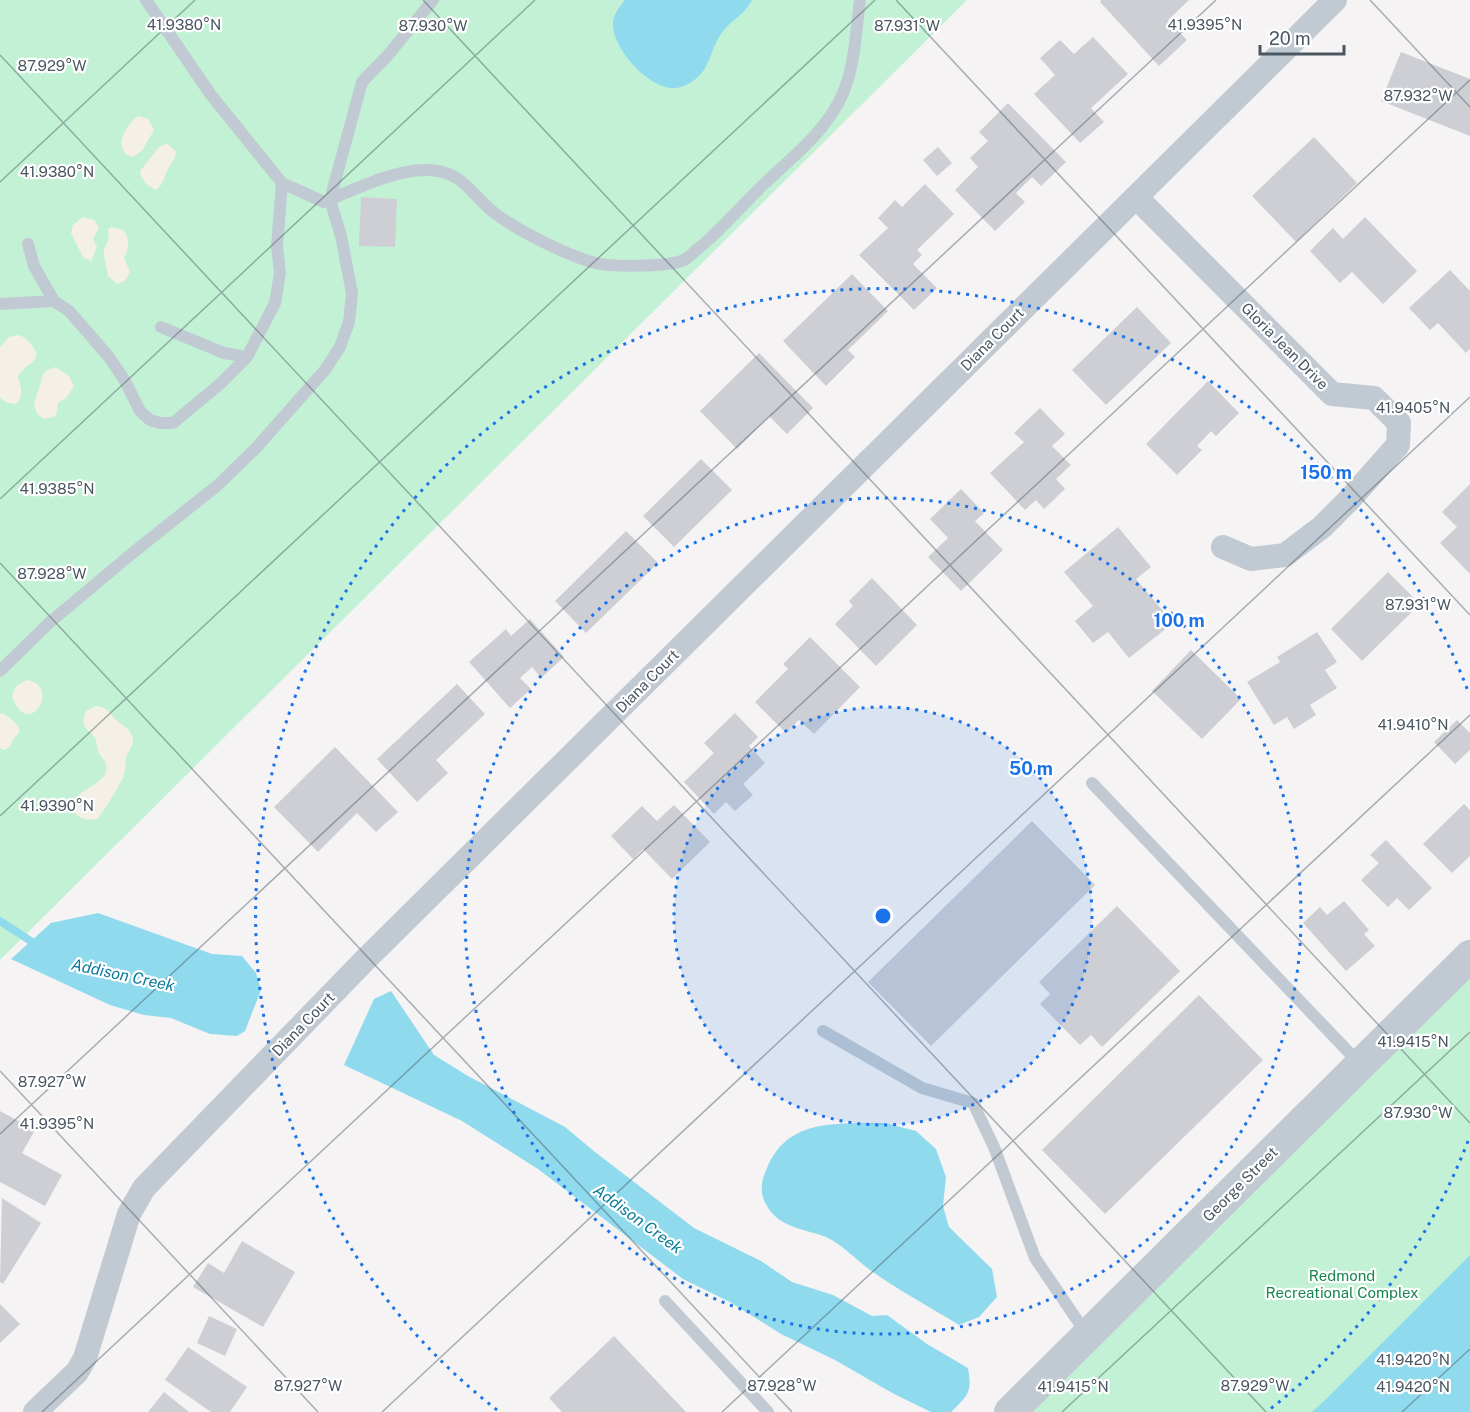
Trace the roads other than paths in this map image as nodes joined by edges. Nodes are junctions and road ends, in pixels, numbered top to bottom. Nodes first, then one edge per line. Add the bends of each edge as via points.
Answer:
1 (146, 0) edge
2 (433, 0) edge
3 (860, 0) edge
4 (1335, 0) edge
5 (282, 183) junction
6 (1136, 197) junction
7 (330, 200) junction
8 (28, 244) dead end
9 (54, 301) junction
10 (0, 304) edge
11 (161, 327) dead end
12 (247, 357) junction
13 (1223, 547) dead end
14 (0, 671) edge
15 (1092, 783) dead end
16 (1470, 956) edge
17 (823, 1031) dead end
18 (1361, 1065) junction
19 (665, 1301) dead end
20 (1088, 1336) junction
21 (35, 1412) edge
22 (768, 1412) edge
23 (1010, 1412) edge

1 - 5 lane via 211,95
2 - 7 lane via 363,82
3 - 7 lane via 850,72 830,116 810,141 685,260 667,264 596,263 496,214 451,174 428,170 406,172
4 - 6 street, Diana Court
5 - 7 lane via 324,202
5 - 12 lane via 277,246 280,273 275,303
6 - 13 street, Gloria Jean Drive via 1332,394 1374,398 1399,423 1398,445 1350,500 1285,555 1251,559
6 - 21 street, Diana Court via 374,951 144,1188 129,1214 85,1358
7 - 14 lane via 352,293 349,322 340,348 325,370 218,485 49,623
8 - 9 lane via 34,266
9 - 10 lane
9 - 12 lane via 69,310 96,342 125,381 140,411 160,423 173,423
11 - 12 lane via 224,353
15 - 18 lane
16 - 18 street, George Street
17 - 20 lane via 922,1088 973,1103 994,1147 1035,1258
18 - 20 street, George Street
19 - 22 lane
20 - 23 street, George Street

